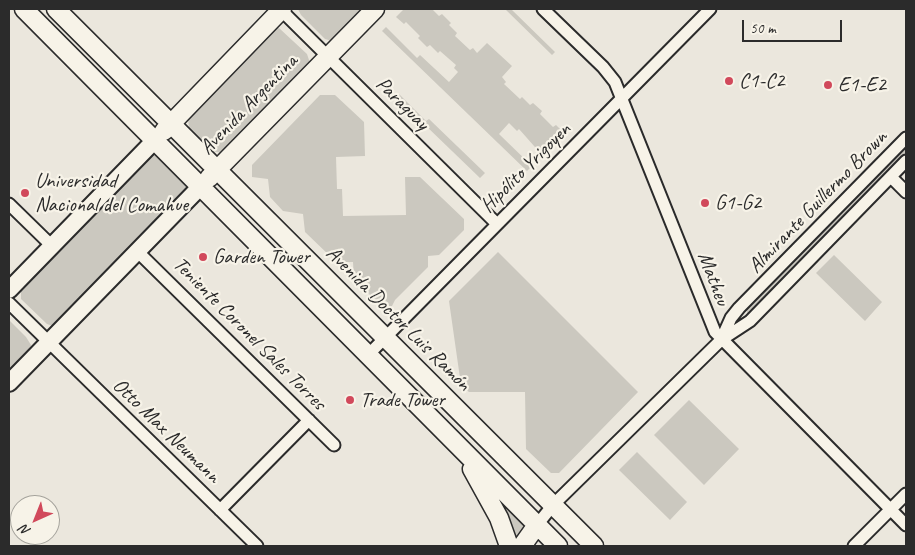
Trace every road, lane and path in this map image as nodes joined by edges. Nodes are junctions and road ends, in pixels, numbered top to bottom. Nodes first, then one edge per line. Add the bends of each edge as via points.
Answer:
1 (24, 9) edge
2 (56, 9) edge
3 (374, 9) edge
4 (543, 9) edge
5 (710, 9) edge
6 (281, 10) edge
7 (328, 57) junction
8 (623, 97) junction
9 (171, 123) junction
10 (906, 138) edge
11 (155, 140) junction
12 (906, 161) edge
13 (217, 170) junction
14 (891, 177) junction
15 (201, 186) junction
16 (906, 192) edge
17 (9, 204) edge
18 (497, 224) junction
19 (52, 246) junction
20 (138, 251) junction
21 (9, 290) edge
22 (9, 303) edge
23 (385, 337) junction
24 (722, 340) junction
25 (48, 342) junction
26 (368, 354) junction
27 (9, 383) edge
28 (309, 420) junction
29 (449, 436) junction
30 (334, 445) dead end
31 (906, 494) edge
32 (553, 506) junction
33 (220, 510) junction
34 (890, 510) junction
35 (537, 525) junction
36 (906, 525) edge
37 (257, 546) edge
38 (509, 546) edge
39 (522, 546) edge
40 (558, 546) edge
41 (594, 546) edge
42 (854, 546) edge

1 - 11 main road
2 - 9 main road, Avenida Doctor Luis Ramón
3 - 7 main road, Avenida Argentina
4 - 8 street, Matheu via 606,70
5 - 8 street, Hipólito Yrigoyen
6 - 7 street, Paraguay
6 - 9 main road, Avenida Argentina
7 - 13 main road, Avenida Argentina
7 - 18 street, Paraguay
8 - 18 street, Hipólito Yrigoyen
8 - 24 street, Matheu via 710,322
9 - 11 main road, Avenida Argentina
9 - 13 main road, Avenida Doctor Luis Ramón
10 - 24 street, Almirante Guillermo Brown via 734,313
11 - 15 main road
11 - 19 main road, Avenida Argentina
12 - 14 street, Almirante Guillermo Brown
13 - 15 main road, Avenida Argentina
13 - 23 main road, Avenida Doctor Luis Ramón
14 - 16 street
14 - 24 street, Almirante Guillermo Brown via 750,321
15 - 20 main road, Avenida Argentina
15 - 26 main road
17 - 19 street
18 - 23 street, Hipólito Yrigoyen
19 - 21 main road, Avenida Argentina
20 - 25 main road, Avenida Argentina
20 - 28 street, Teniente Coronel Sales Torres
22 - 25 street, Otto Max Neumann
23 - 26 street, Hipólito Yrigoyen
23 - 32 main road, Avenida Doctor Luis Ramón
24 - 32 street, Almirante Guillermo Brown
24 - 34 street, Matheu
25 - 27 main road, Avenida Argentina
25 - 33 street, Otto Max Neumann
26 - 29 main road
28 - 30 street, Teniente Coronel Sales Torres
28 - 33 street
29 - 35 main road
29 - 38 main road via 482,486
31 - 34 street
32 - 35 street, Almirante Guillermo Brown
32 - 41 main road, Avenida Doctor Luis Ramón
33 - 37 street, Otto Max Neumann
34 - 36 street, Matheu
34 - 42 street
35 - 39 main road
35 - 40 main road

